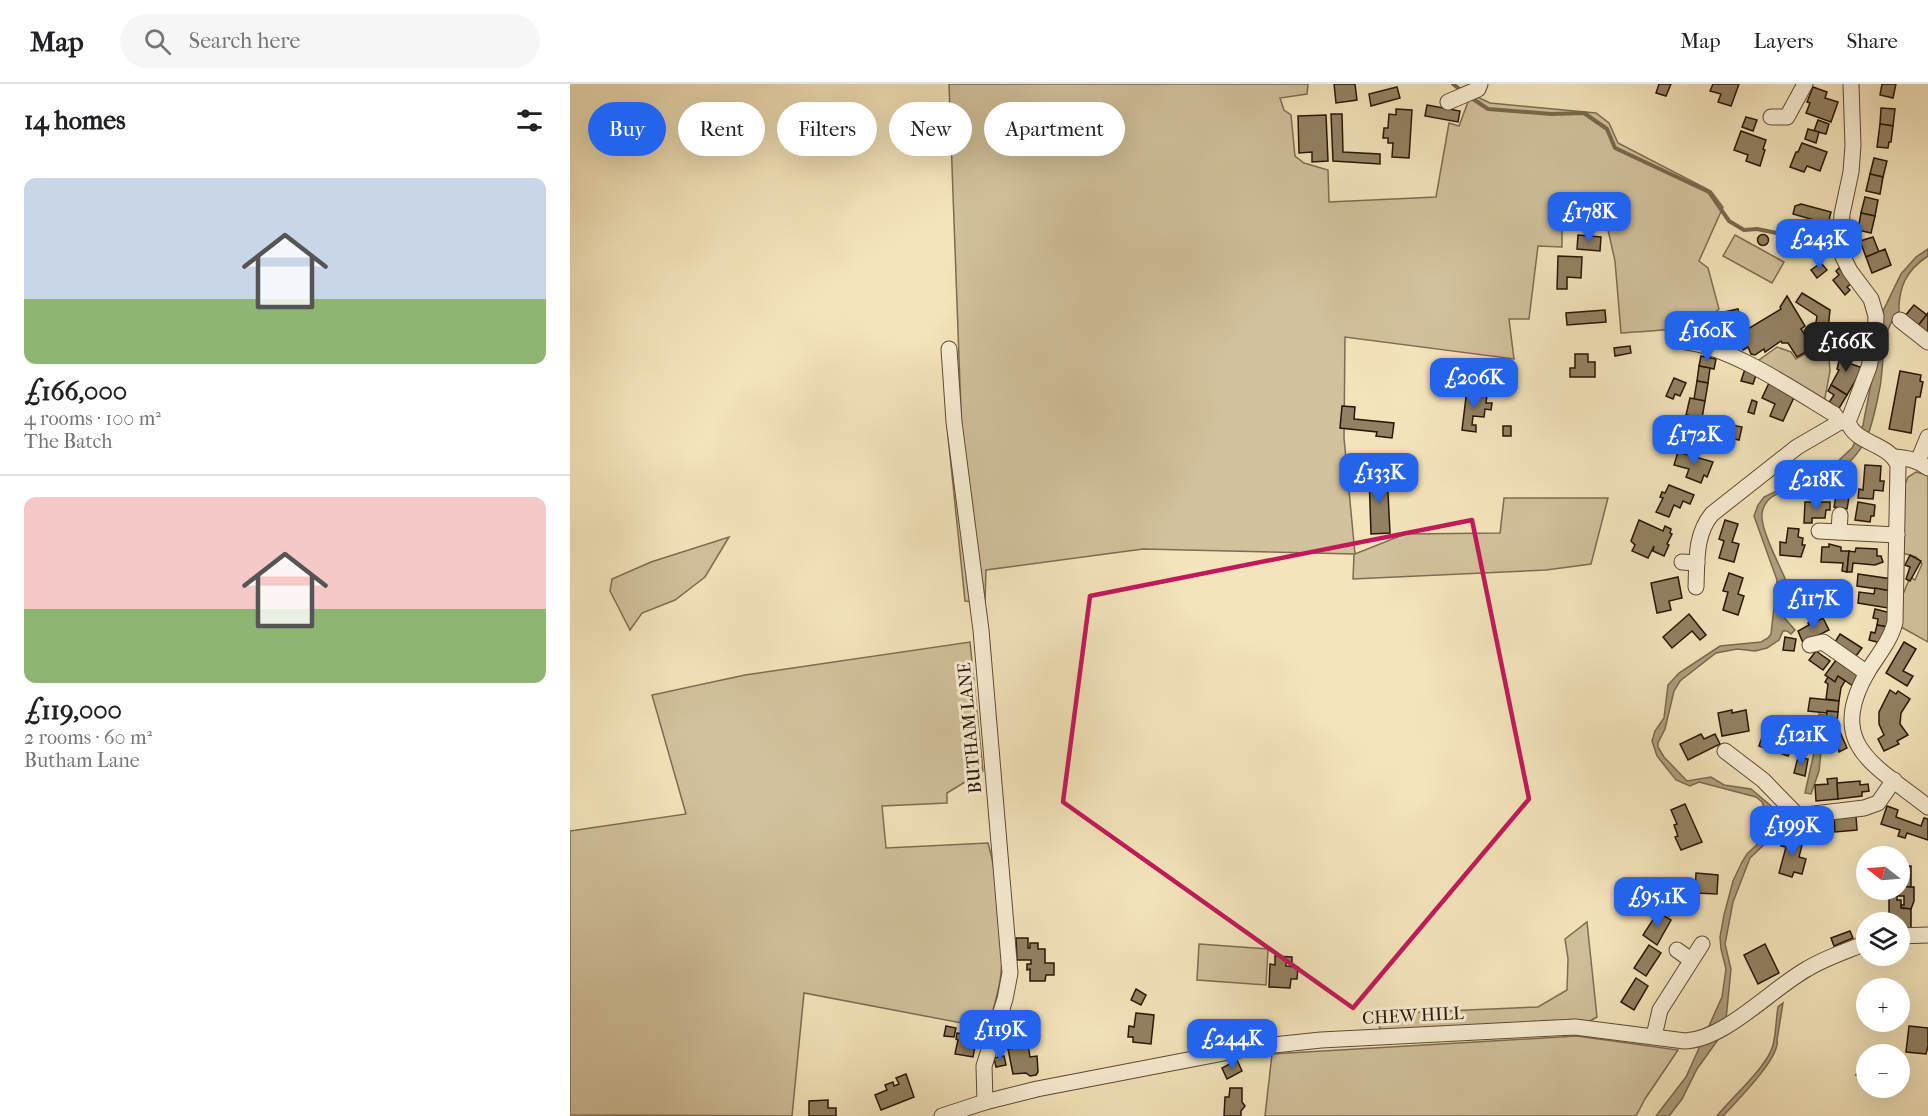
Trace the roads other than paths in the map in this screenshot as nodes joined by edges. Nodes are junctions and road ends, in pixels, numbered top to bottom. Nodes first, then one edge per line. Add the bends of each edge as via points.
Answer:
1 (1804, 84) edge
2 (1851, 84) edge
3 (1478, 87) edge
4 (1453, 100) dead end
5 (1771, 117) dead end
6 (1900, 320) dead end
7 (1686, 342) dead end
8 (1928, 342) edge
9 (949, 349) dead end
10 (1848, 426) junction
11 (1928, 436) edge
12 (1894, 457) junction
13 (1923, 465) edge
14 (1840, 515) dead end
15 (1819, 531) dead end
16 (1839, 532) junction
17 (1897, 535) junction
18 (1696, 587) dead end
19 (1810, 645) dead end
20 (1867, 673) junction
21 (1725, 751) dead end
22 (1894, 780) junction
23 (1928, 807) edge
24 (1910, 936) edge
25 (1928, 936) edge
26 (1702, 944) dead end
27 (1856, 947) edge
28 (1677, 950) dead end
29 (1691, 960) junction
30 (1654, 1036) junction
31 (985, 1102) junction
32 (942, 1116) edge

1 - 5 street via 1787,117
2 - 10 street via 1851,172 1840,242 1850,271 1871,300 1876,316 1869,367
3 - 4 street
6 - 8 street
7 - 10 street via 1708,346 1746,363
9 - 31 street, BUTHAM LANE via 954,422 981,630 1010,973 984,1066
10 - 12 street
10 - 18 street via 1797,447 1712,514 1704,523 1689,563
11 - 13 street
12 - 13 street
12 - 17 street via 1898,465
14 - 16 street
15 - 16 street
16 - 17 street
17 - 20 street via 1895,622
19 - 20 street via 1823,642
20 - 22 street via 1851,710 1854,740
21 - 22 street via 1763,780 1793,817 1878,803
22 - 23 street
24 - 25 street
26 - 29 street
27 - 30 street, CHEW HILL via 1807,969 1714,1034 1696,1041
28 - 29 street
29 - 30 street via 1660,1010
30 - 31 street, CHEW HILL via 1575,1027 1321,1040 1255,1047
31 - 32 street, CHEW HILL

